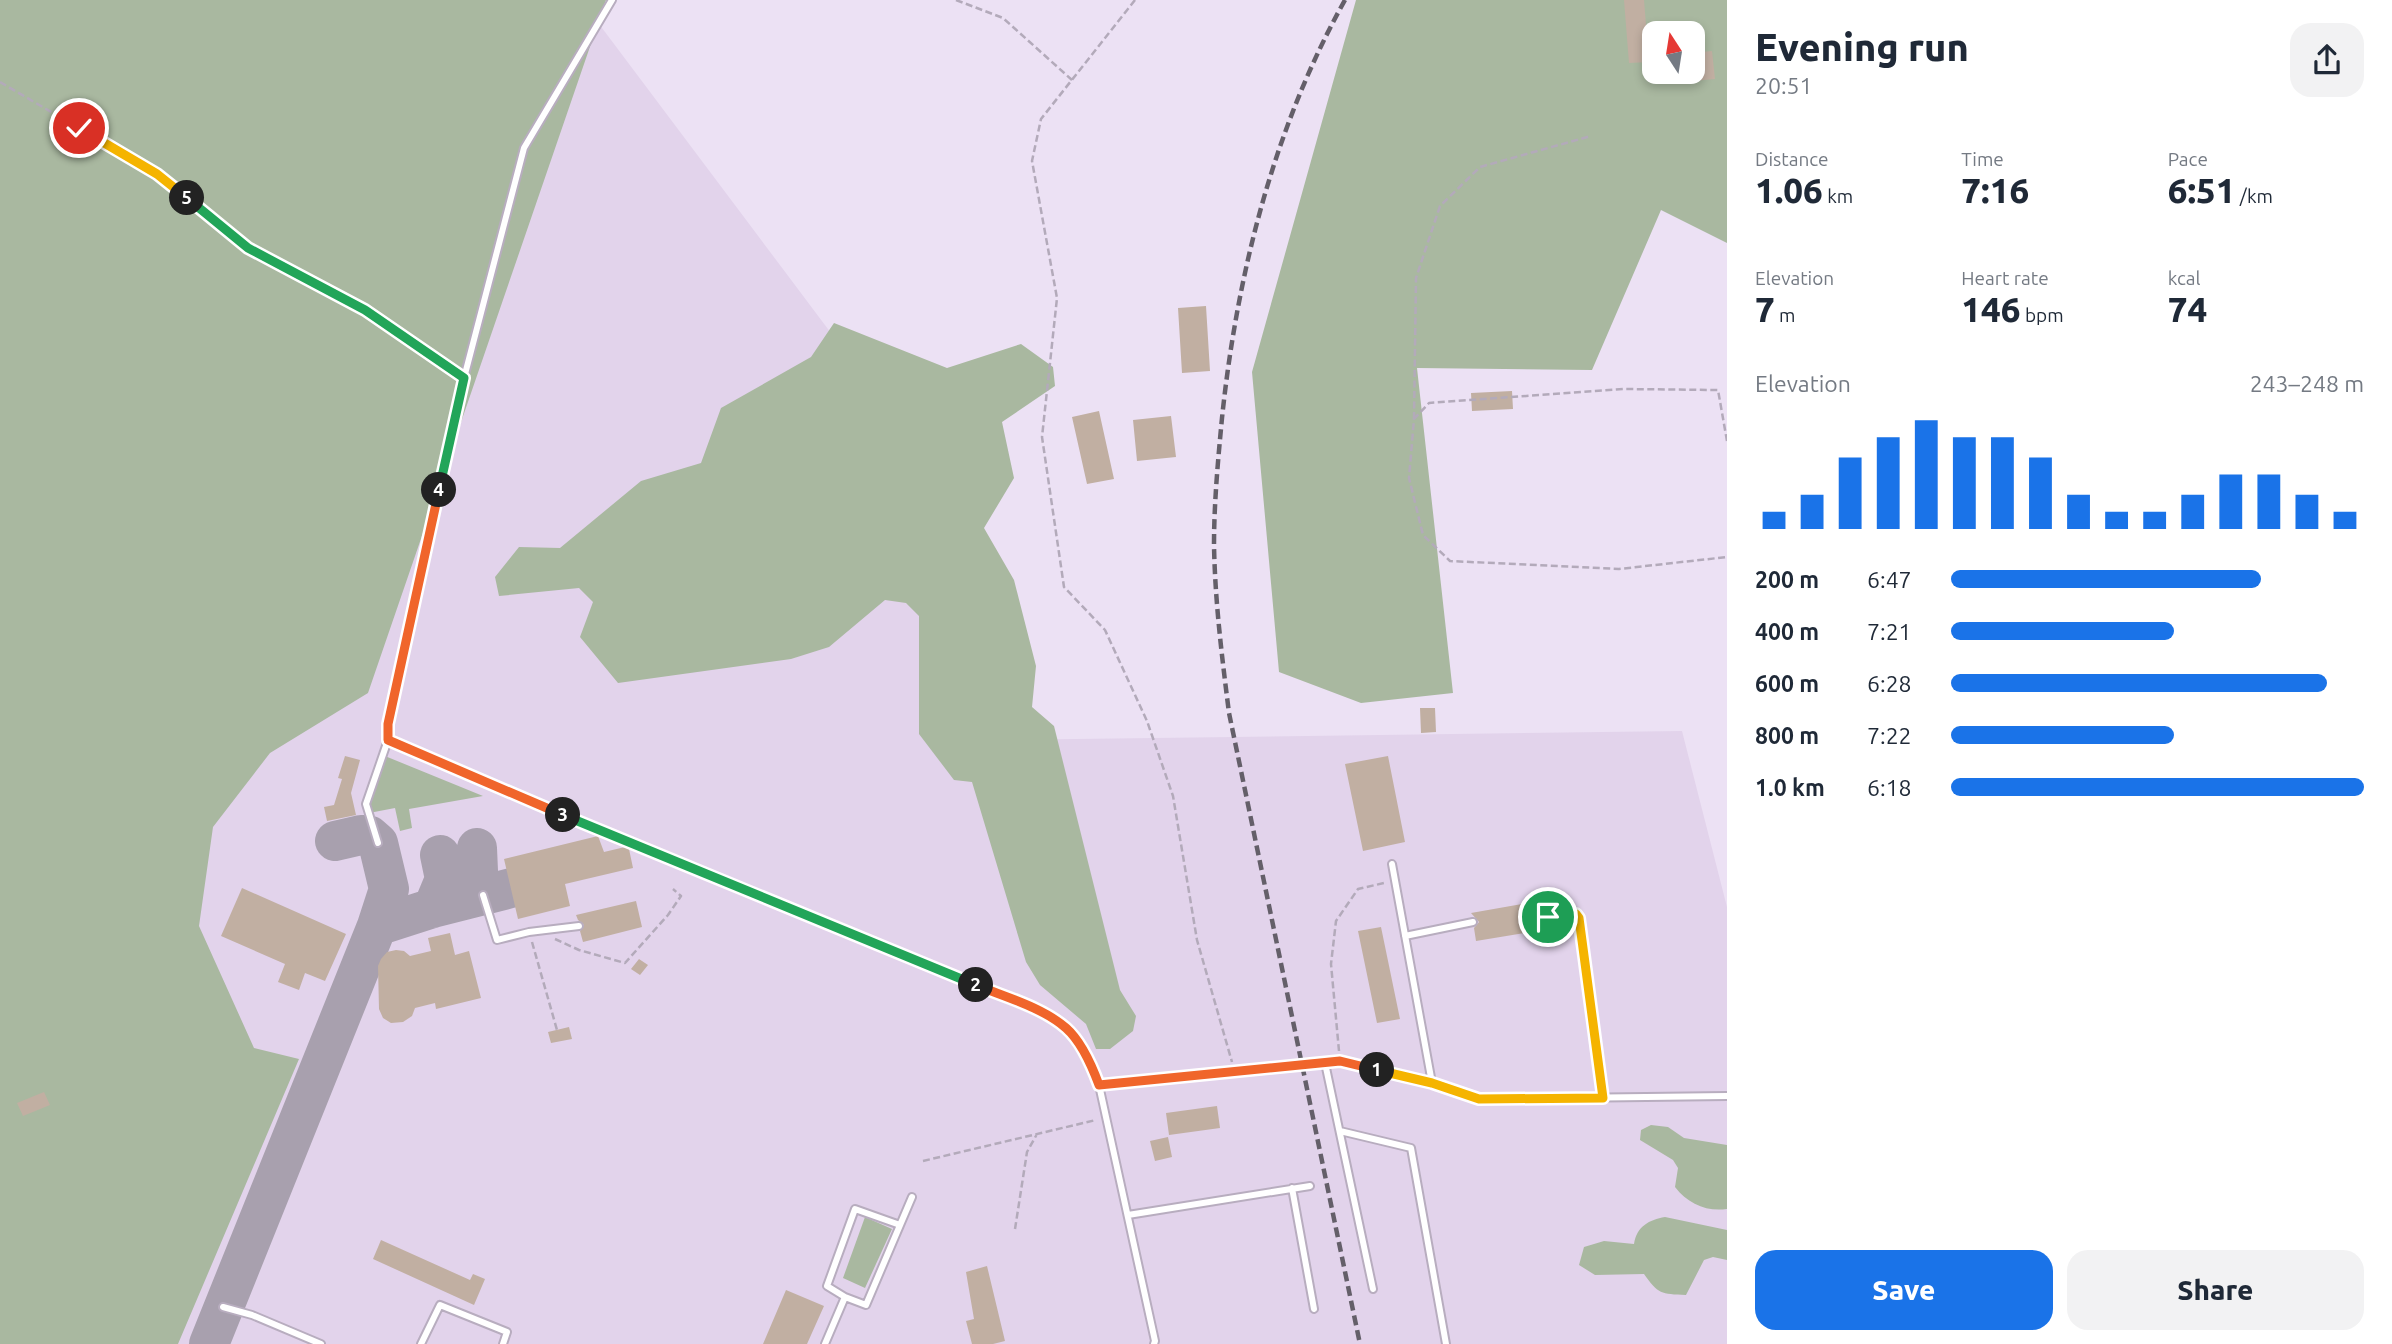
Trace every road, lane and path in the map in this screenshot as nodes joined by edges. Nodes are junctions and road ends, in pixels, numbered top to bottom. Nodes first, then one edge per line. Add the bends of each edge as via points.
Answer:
1 (612, 0) edge
2 (956, 0) edge
3 (1135, 0) edge
4 (1072, 80) junction
5 (0, 82) edge
6 (1591, 136) dead end
7 (464, 378) junction
8 (1414, 419) junction
9 (1727, 441) edge
10 (1727, 557) edge
11 (388, 740) junction
12 (378, 843) dead end
13 (1392, 864) dead end
14 (1395, 880) junction
15 (673, 889) dead end
16 (483, 895) dead end
17 (1548, 917) dead end
18 (1473, 922) dead end
19 (579, 926) dead end
20 (529, 932) junction
21 (540, 932) junction
22 (1405, 936) junction
23 (557, 1030) dead end
24 (1340, 1061) junction
25 (1325, 1063) junction
26 (1235, 1072) junction
27 (1432, 1083) junction
28 (1099, 1085) junction
29 (1727, 1096) edge
30 (1603, 1098) junction
31 (1106, 1117) junction
32 (1340, 1131) junction
33 (1037, 1134) junction
34 (923, 1161) dead end
35 (1310, 1186) dead end
36 (1292, 1188) junction
37 (912, 1197) dead end
38 (1128, 1215) junction
39 (900, 1225) junction
40 (1015, 1229) dead end
41 (1373, 1289) dead end
42 (845, 1297) junction
43 (223, 1307) dead end
44 (1314, 1309) dead end
45 (321, 1344) edge
46 (421, 1344) edge
47 (503, 1344) edge
48 (824, 1344) edge
49 (1154, 1344) edge
50 (1446, 1344) edge

1 - 7 lane via 524,148
2 - 4 path via 1003,18
3 - 4 path
4 - 26 path via 1041,119 1032,161 1057,298 1042,437 1064,587 1105,630 1147,721 1173,796 1197,940
5 - 7 path via 157,174 248,248 365,310
6 - 8 path via 1480,167 1440,206 1416,278
7 - 11 lane
8 - 9 path via 1429,403 1623,389 1717,390
8 - 10 path via 1409,478 1423,535 1450,561 1619,569
11 - 12 lane via 366,804
11 - 28 lane via 1038,1011 1067,1028
13 - 14 lane
14 - 22 lane
14 - 24 path via 1358,889 1336,921 1331,964
15 - 21 path via 681,896 625,963 579,950
16 - 20 lane via 497,940
17 - 30 lane via 1569,913 1579,918
18 - 22 lane
19 - 21 lane
20 - 21 lane
20 - 23 path
22 - 27 lane
24 - 25 lane
24 - 27 lane
25 - 26 lane
25 - 32 lane
26 - 28 lane
27 - 30 lane via 1479,1099
28 - 31 lane
29 - 30 lane
31 - 33 path
31 - 38 lane
32 - 41 lane
32 - 50 lane via 1411,1148
33 - 34 path
33 - 40 path via 1027,1152
35 - 36 lane
36 - 38 lane
36 - 44 lane
37 - 39 lane
38 - 49 lane
39 - 42 lane via 866,1305
39 - 42 lane via 855,1209 827,1286
42 - 48 lane
43 - 45 lane
46 - 47 lane via 440,1305 507,1332

